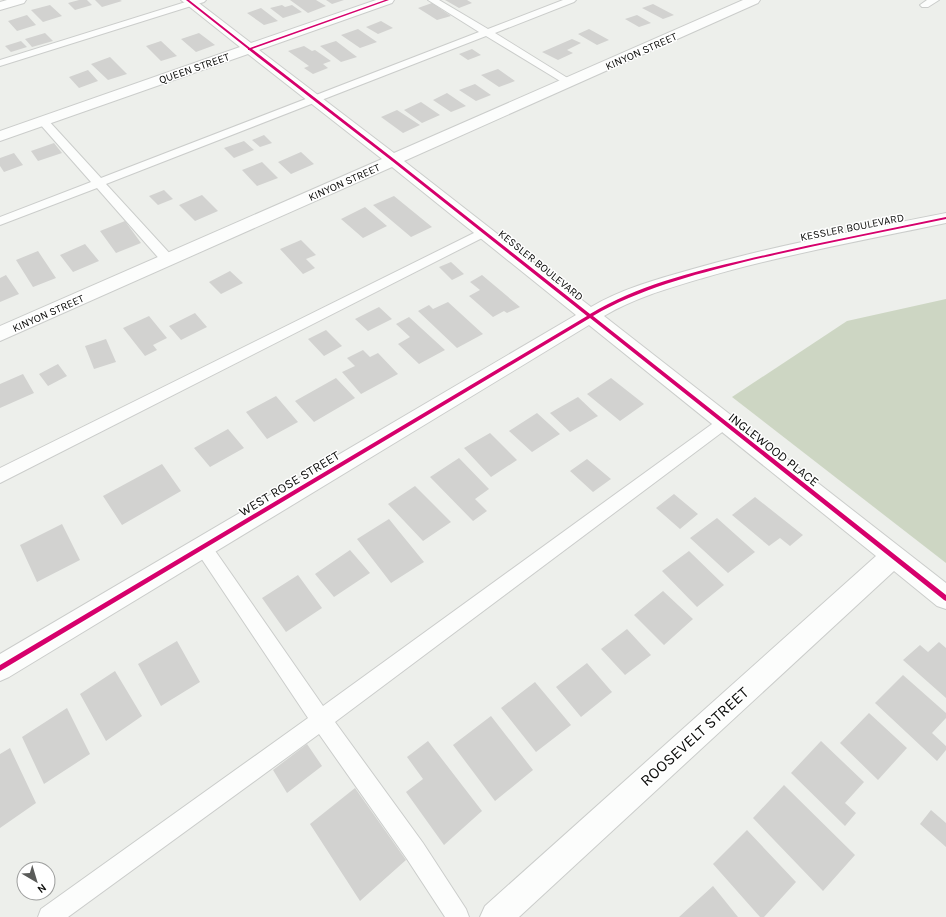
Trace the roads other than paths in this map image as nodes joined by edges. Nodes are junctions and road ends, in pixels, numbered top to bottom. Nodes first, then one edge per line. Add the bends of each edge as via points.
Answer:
1 (20, 0) edge
2 (388, 0) edge
3 (433, 0) edge
4 (571, 0) edge
5 (754, 0) edge
6 (934, 0) edge
7 (193, 1) edge
8 (925, 5) dead end
9 (0, 6) edge
10 (488, 33) junction
11 (249, 49) junction
12 (0, 63) edge
13 (569, 82) junction
14 (315, 100) junction
15 (43, 121) junction
16 (0, 136) edge
17 (393, 160) junction
18 (99, 183) junction
19 (946, 218) edge
20 (0, 221) edge
21 (484, 232) junction
22 (168, 260) junction
23 (589, 316) junction
24 (0, 334) edge
25 (724, 423) junction
26 (0, 476) edge
27 (203, 547) junction
28 (892, 556) junction
29 (946, 598) edge
30 (0, 668) edge
31 (321, 720) junction
32 (49, 917) edge
33 (458, 917) edge
34 (496, 917) edge

1 - 9 street
2 - 11 street, QUEEN STREET
3 - 10 lane
4 - 10 lane
5 - 13 street, KINYON STREET
6 - 8 lane
7 - 11 street, KESSLER BOULEVARD
7 - 12 lane
10 - 13 lane
10 - 14 lane
11 - 14 street, KESSLER BOULEVARD
11 - 15 street, QUEEN STREET
13 - 17 street, KINYON STREET
14 - 17 street, KESSLER BOULEVARD
14 - 18 lane
15 - 16 street, QUEEN STREET
15 - 18 lane
17 - 21 street, KESSLER BOULEVARD
17 - 22 street, KINYON STREET
18 - 20 lane
18 - 22 lane
19 - 23 street, KESSLER BOULEVARD via 794,248 720,267 651,287
21 - 23 street, KESSLER BOULEVARD
21 - 26 lane
22 - 24 street, KINYON STREET
23 - 25 street, INGLEWOOD PLACE
23 - 27 street, WEST ROSE STREET
25 - 28 street, INGLEWOOD PLACE
25 - 31 lane
27 - 30 street, WEST ROSE STREET
27 - 31 lane
28 - 29 street, INGLEWOOD PLACE
28 - 34 street, ROOSEVELT STREET
31 - 32 lane
31 - 33 lane via 415,851

